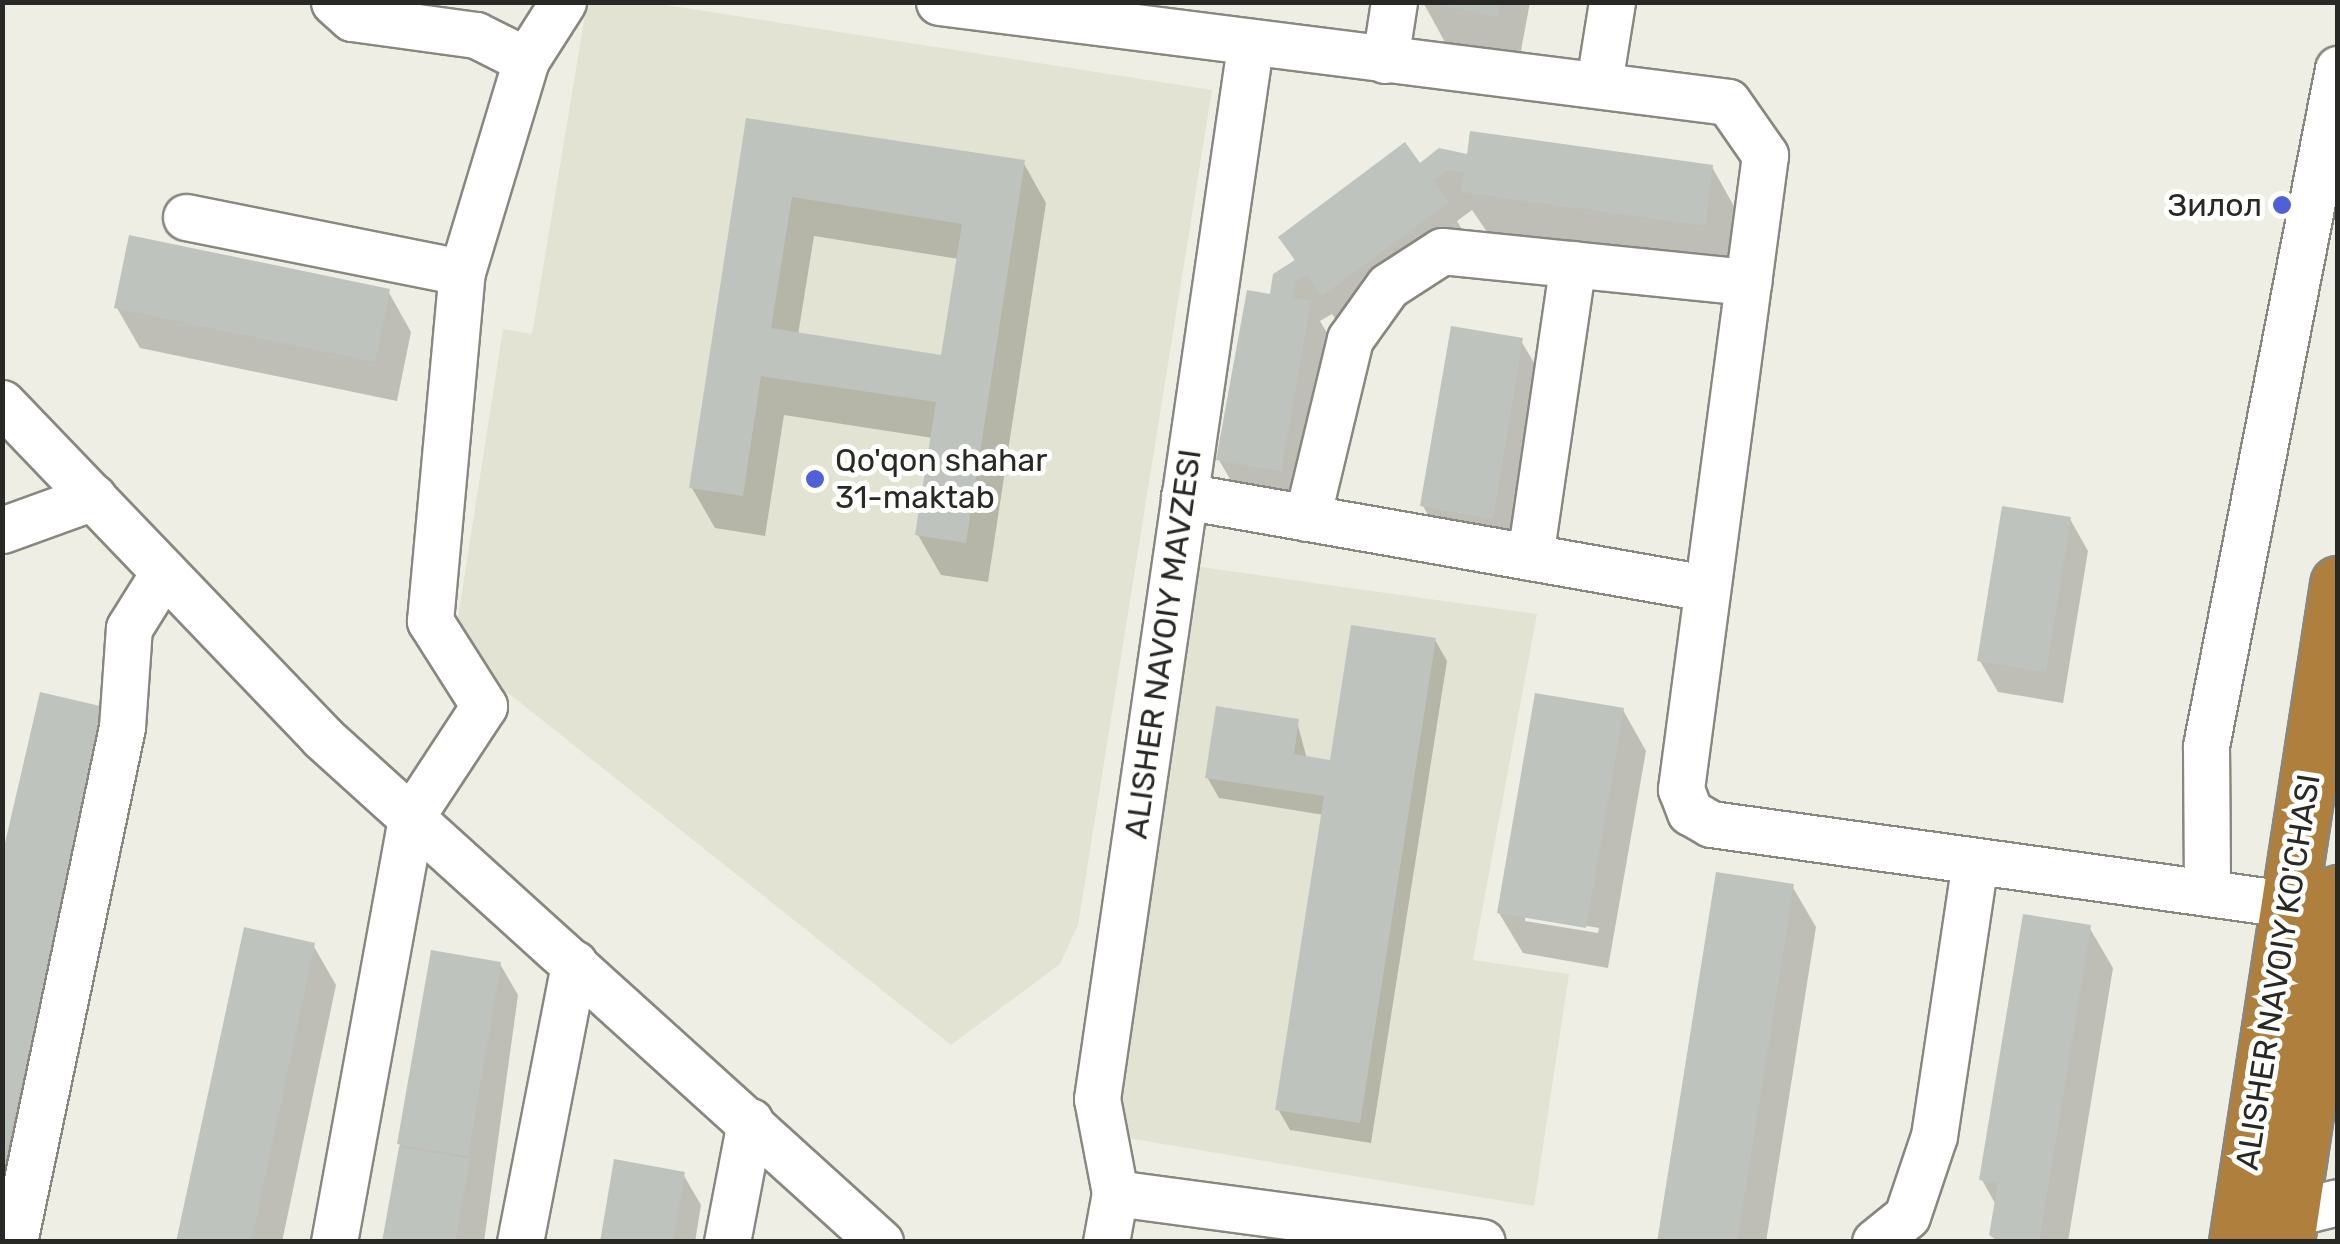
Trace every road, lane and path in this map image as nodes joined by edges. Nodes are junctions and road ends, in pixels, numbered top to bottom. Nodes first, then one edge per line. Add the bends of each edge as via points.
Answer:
1 (334, 2) edge
2 (563, 2) edge
3 (939, 2) edge
4 (1394, 2) edge
5 (1612, 2) edge
6 (1167, 18) edge
7 (1250, 46) junction
8 (526, 60) junction
9 (1385, 60) junction
10 (2338, 68) edge
11 (1599, 83) junction
12 (186, 217) dead end
13 (1573, 264) junction
14 (462, 272) junction
15 (1748, 282) junction
16 (2, 403) edge
17 (1184, 496) junction
18 (93, 497) junction
19 (1307, 518) junction
20 (2, 530) edge
21 (1530, 557) junction
22 (164, 572) junction
23 (2338, 584) edge
24 (1706, 588) junction
25 (411, 817) junction
26 (1975, 861) junction
27 (2207, 886) junction
28 (2312, 899) edge
29 (574, 962) junction
30 (750, 1121) junction
31 (1115, 1193) junction
32 (2305, 1219) edge
33 (14, 1242) edge
34 (334, 1242) edge
35 (520, 1242) edge
36 (727, 1242) edge
37 (880, 1242) edge
38 (1106, 1242) edge
39 (1482, 1242) edge
40 (1875, 1242) edge
41 (2237, 1242) edge

1 - 8 street via 352,18 476,35
2 - 8 street
3 - 6 street
4 - 9 street
5 - 11 street
6 - 7 street
7 - 9 street
7 - 17 street, ALISHER NAVOIY MAVZESI
8 - 14 street
9 - 11 street
10 - 27 street via 2206,746
11 - 15 street via 1728,102 1750,121 1765,155
12 - 14 street
13 - 15 street
13 - 19 street via 1442,251 1388,286 1350,339
13 - 21 street
14 - 25 street via 430,622 484,706
15 - 24 street
16 - 18 street
17 - 19 street
17 - 31 street, ALISHER NAVOIY MAVZESI via 1098,1099
18 - 20 street
18 - 22 street
19 - 21 street
21 - 24 street
22 - 25 street
22 - 33 street via 129,628 122,728
23 - 28 highway, ALISHER NAVOIY KO'CHASI
24 - 26 street via 1681,789 1690,812 1710,824
25 - 29 street
25 - 34 street
26 - 27 street
26 - 40 street via 1934,1136 1907,1216
27 - 28 street
28 - 32 highway, ALISHER NAVOIY KO'CHASI
28 - 41 highway, ALISHER NAVOIY KO'CHASI
29 - 30 street
29 - 35 street
30 - 36 street
30 - 37 street
31 - 38 street, ALISHER NAVOIY MAVZESI
31 - 39 street

